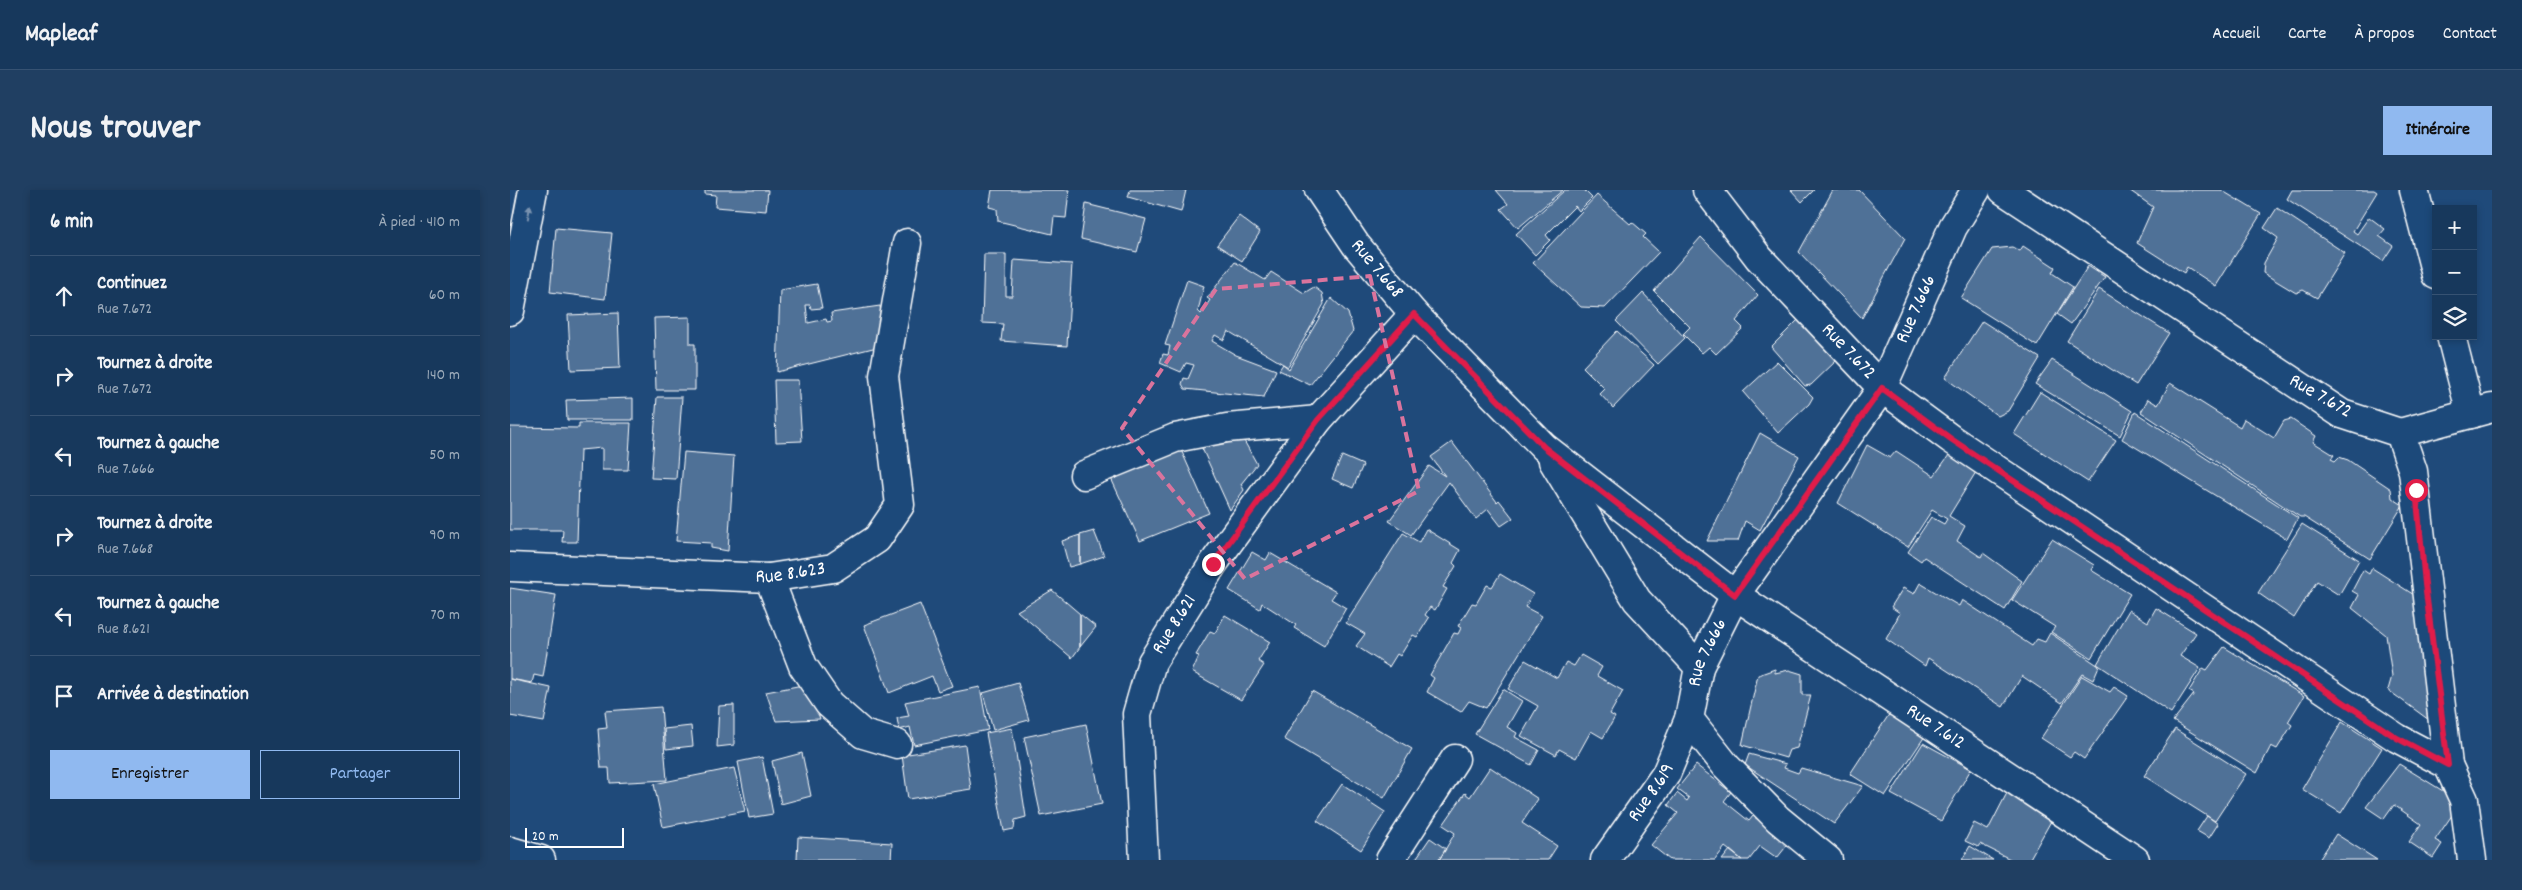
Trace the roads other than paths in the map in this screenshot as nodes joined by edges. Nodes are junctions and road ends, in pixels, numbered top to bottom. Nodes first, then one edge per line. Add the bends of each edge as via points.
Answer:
1 (533, 190) edge
2 (1319, 190) edge
3 (1707, 190) edge
4 (1976, 190) edge
5 (2003, 190) edge
6 (2414, 190) edge
7 (907, 243) dead end
8 (2432, 260) edge
9 (511, 301) edge
10 (1414, 314) junction
11 (2453, 340) edge
12 (1882, 388) junction
13 (2482, 411) edge
14 (1318, 420) junction
15 (2400, 433) junction
16 (1544, 447) junction
17 (1084, 474) dead end
18 (510, 567) edge
19 (769, 578) junction
20 (1735, 595) junction
21 (1699, 667) junction
22 (1689, 719) junction
23 (897, 744) dead end
24 (1455, 760) dead end
25 (2448, 765) junction
26 (510, 851) edge
27 (541, 860) edge
28 (1144, 860) edge
29 (1390, 860) edge
30 (1605, 860) edge
31 (1828, 860) edge
32 (2135, 860) edge
33 (2472, 860) edge

9 -> 1 street
2 - 10 street, Rue 7.668 via 1356,244
3 - 12 street, Rue 7.672 via 1759,258
4 - 12 street, Rue 7.666 via 1954,227
5 - 15 street, Rue 7.672 via 2342,414
6 - 8 street
7 - 19 street, Rue 8.623 via 884,376 900,505 878,539 833,568
10 - 14 street, Rue 8.621
10 - 16 street, Rue 7.668
11 - 13 street
12 - 20 street, Rue 7.666
12 - 25 street, Rue 7.672 via 1959,444 2397,738
13 - 15 street
14 - 17 street via 1227,428 1175,438
14 - 28 street, Rue 8.621 via 1213,564 1152,662 1138,714
15 - 25 street via 2413,471
16 - 20 street, Rue 7.668
16 - 21 street via 1637,600
18 - 19 street, Rue 8.623
19 - 23 street via 803,666 829,704 863,734
20 - 21 street, Rue 7.666
20 - 32 street, Rue 7.612
21 - 22 street, Rue 7.666
22 - 30 street, Rue 8.619 via 1666,774
22 - 31 street via 1726,766 1778,819
24 - 29 street
25 - 33 street via 2464,800
26 - 27 street

